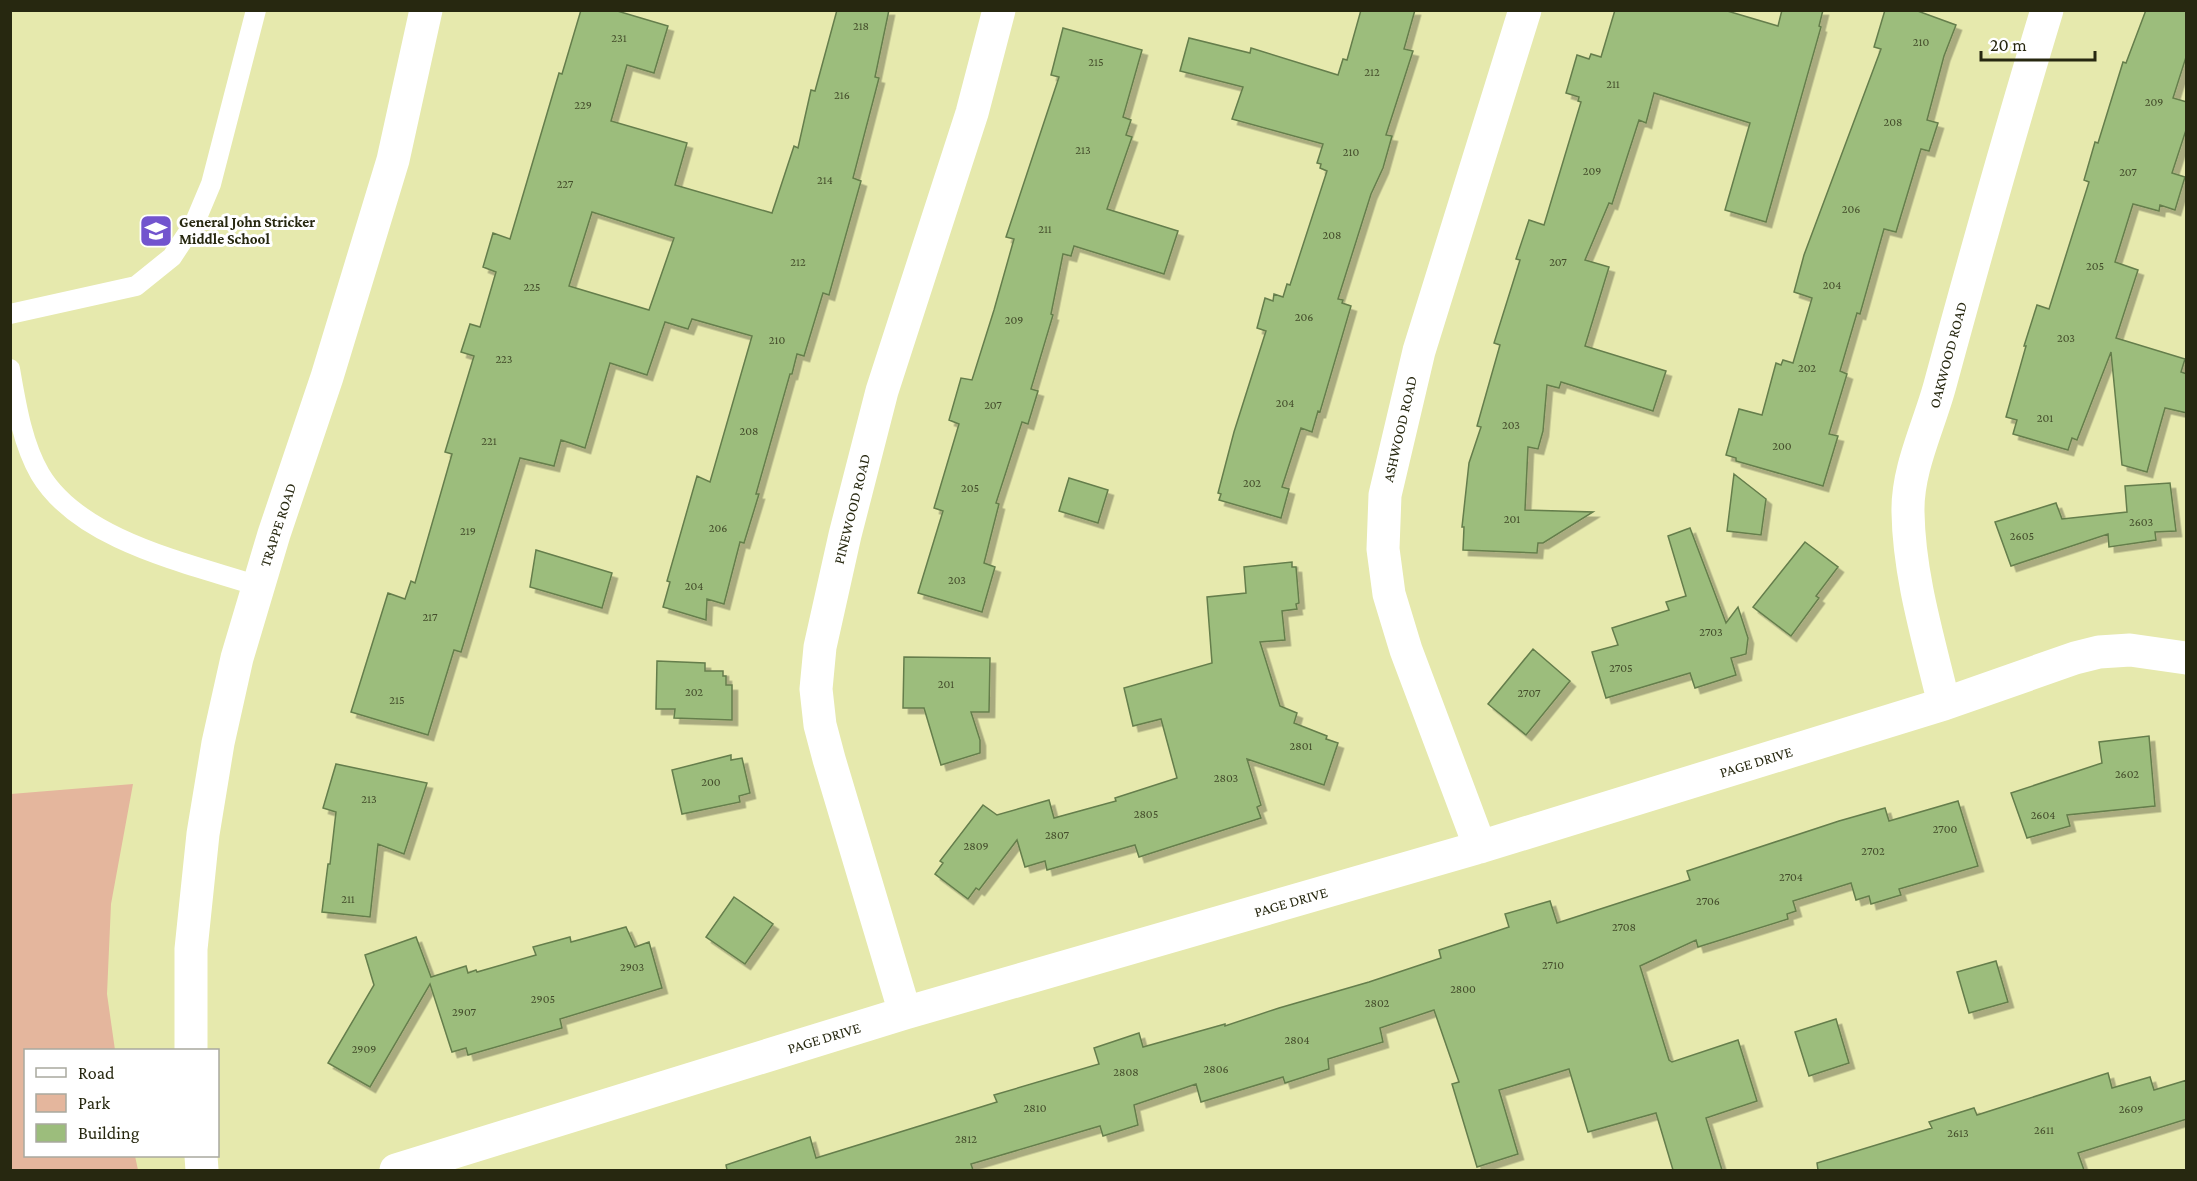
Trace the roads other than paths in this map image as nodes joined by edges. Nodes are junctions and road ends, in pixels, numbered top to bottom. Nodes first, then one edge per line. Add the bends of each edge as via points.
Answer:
1 (256, 10) edge
2 (426, 10) edge
3 (999, 10) edge
4 (1525, 10) edge
5 (2047, 10) edge
6 (10, 314) edge
7 (10, 369) edge
8 (258, 585) junction
9 (2187, 658) edge
10 (1944, 704) junction
11 (1480, 848) junction
12 (905, 1013) junction
13 (192, 1049) edge
14 (396, 1170) edge

1 - 6 lane via 211,184 195,222 172,257 136,286
2 - 8 street, TRAPPE ROAD via 393,160
3 - 12 street, PINEWOOD ROAD via 972,112 882,391 820,647 816,689 820,725 838,793
4 - 11 street, ASHWOOD ROAD via 1419,351 1385,495 1383,549 1389,594
5 - 10 street, OAKWOOD ROAD via 1910,492 1911,551
7 - 8 lane via 29,449 40,474 69,508 135,547
8 - 13 street, TRAPPE ROAD via 218,743 203,834 191,949
9 - 10 street, PAGE DRIVE via 2130,650 2099,652
10 - 11 street, PAGE DRIVE
11 - 12 street, PAGE DRIVE
12 - 14 street, PAGE DRIVE

